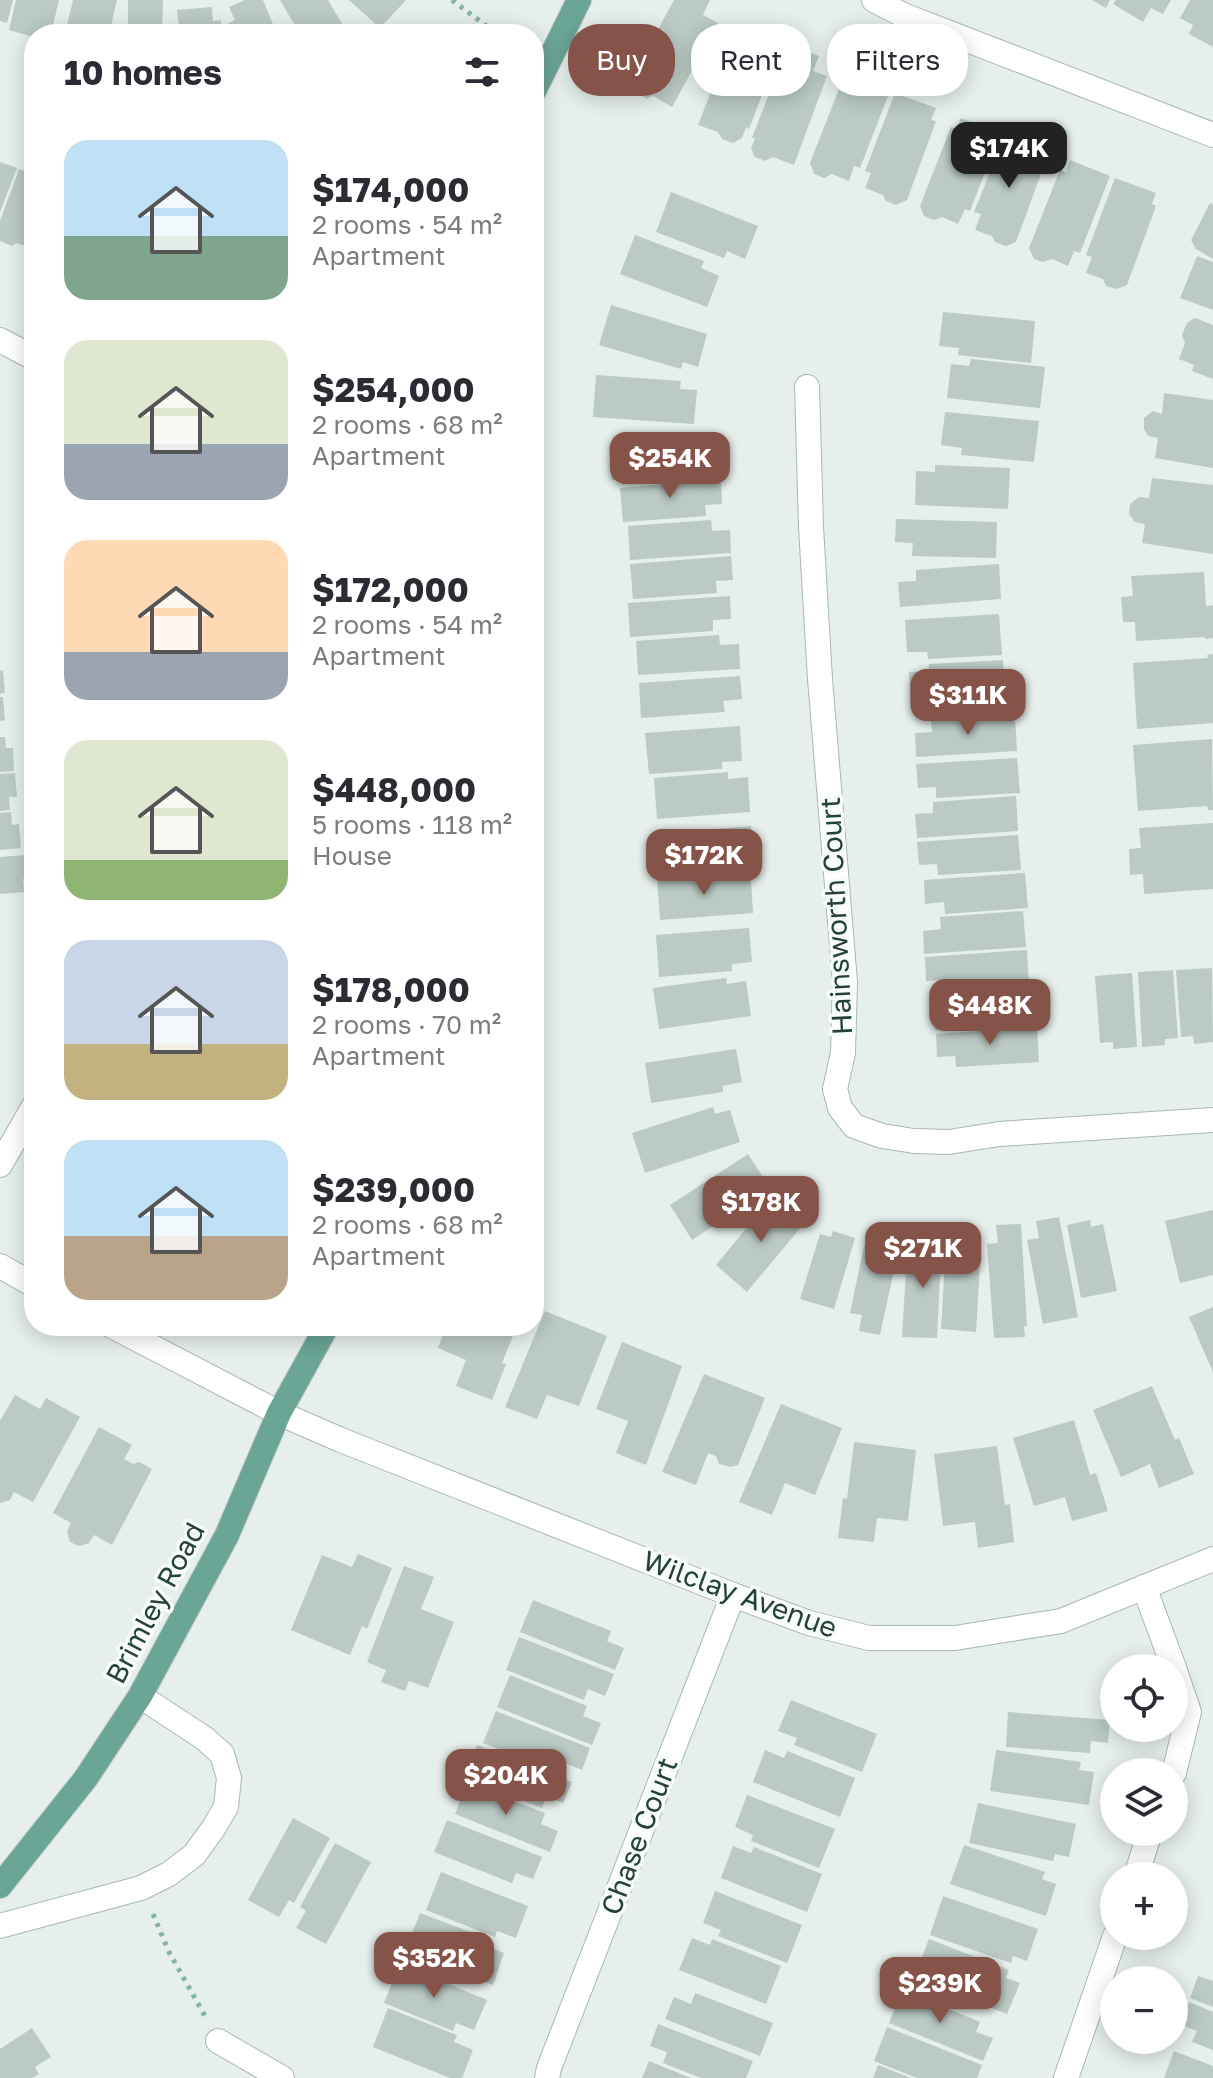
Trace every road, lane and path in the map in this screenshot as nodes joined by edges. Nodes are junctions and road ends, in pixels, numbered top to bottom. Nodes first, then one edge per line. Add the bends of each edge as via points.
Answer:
1 (452, 0) edge
2 (579, 0) edge
3 (874, 0) edge
4 (484, 24) edge
5 (544, 71) edge
6 (1213, 135) edge
7 (0, 340) edge
8 (24, 353) edge
9 (807, 387) dead end
10 (1213, 1120) edge
11 (24, 1123) edge
12 (0, 1165) edge
13 (0, 1266) edge
14 (24, 1279) edge
15 (131, 1336) edge
16 (321, 1336) edge
17 (279, 1413) junction
18 (1213, 1559) edge
19 (1144, 1587) junction
20 (733, 1595) junction
21 (1169, 1654) edge
22 (140, 1696) junction
23 (0, 1886) edge
24 (141, 1888) junction
25 (0, 1926) edge
26 (1110, 1950) edge
27 (218, 2041) joint
28 (282, 2078) edge
29 (547, 2078) edge
30 (1066, 2078) edge

1 - 4 path
2 - 5 main road
3 - 6 street
7 - 8 street
9 - 10 street, Hainsworth Court via 819,664 845,982 843,1053 835,1089 840,1108 854,1126 914,1141
11 - 12 street
13 - 14 street
15 - 17 street, Wilclay Avenue
16 - 17 main road, Brimley Road
17 - 20 street, Wilclay Avenue
17 - 22 main road, Brimley Road via 227,1535
18 - 19 street, Wilclay Avenue
19 - 20 street, Wilclay Avenue via 1061,1621 955,1638 869,1638
19 - 21 street
20 - 29 street, Chase Court
22 - 23 main road, Brimley Road via 86,1778
22 - 24 street via 222,1754 229,1778 226,1807 194,1855
24 - 25 street
24 - 27 path
26 - 30 street
27 - 28 street

